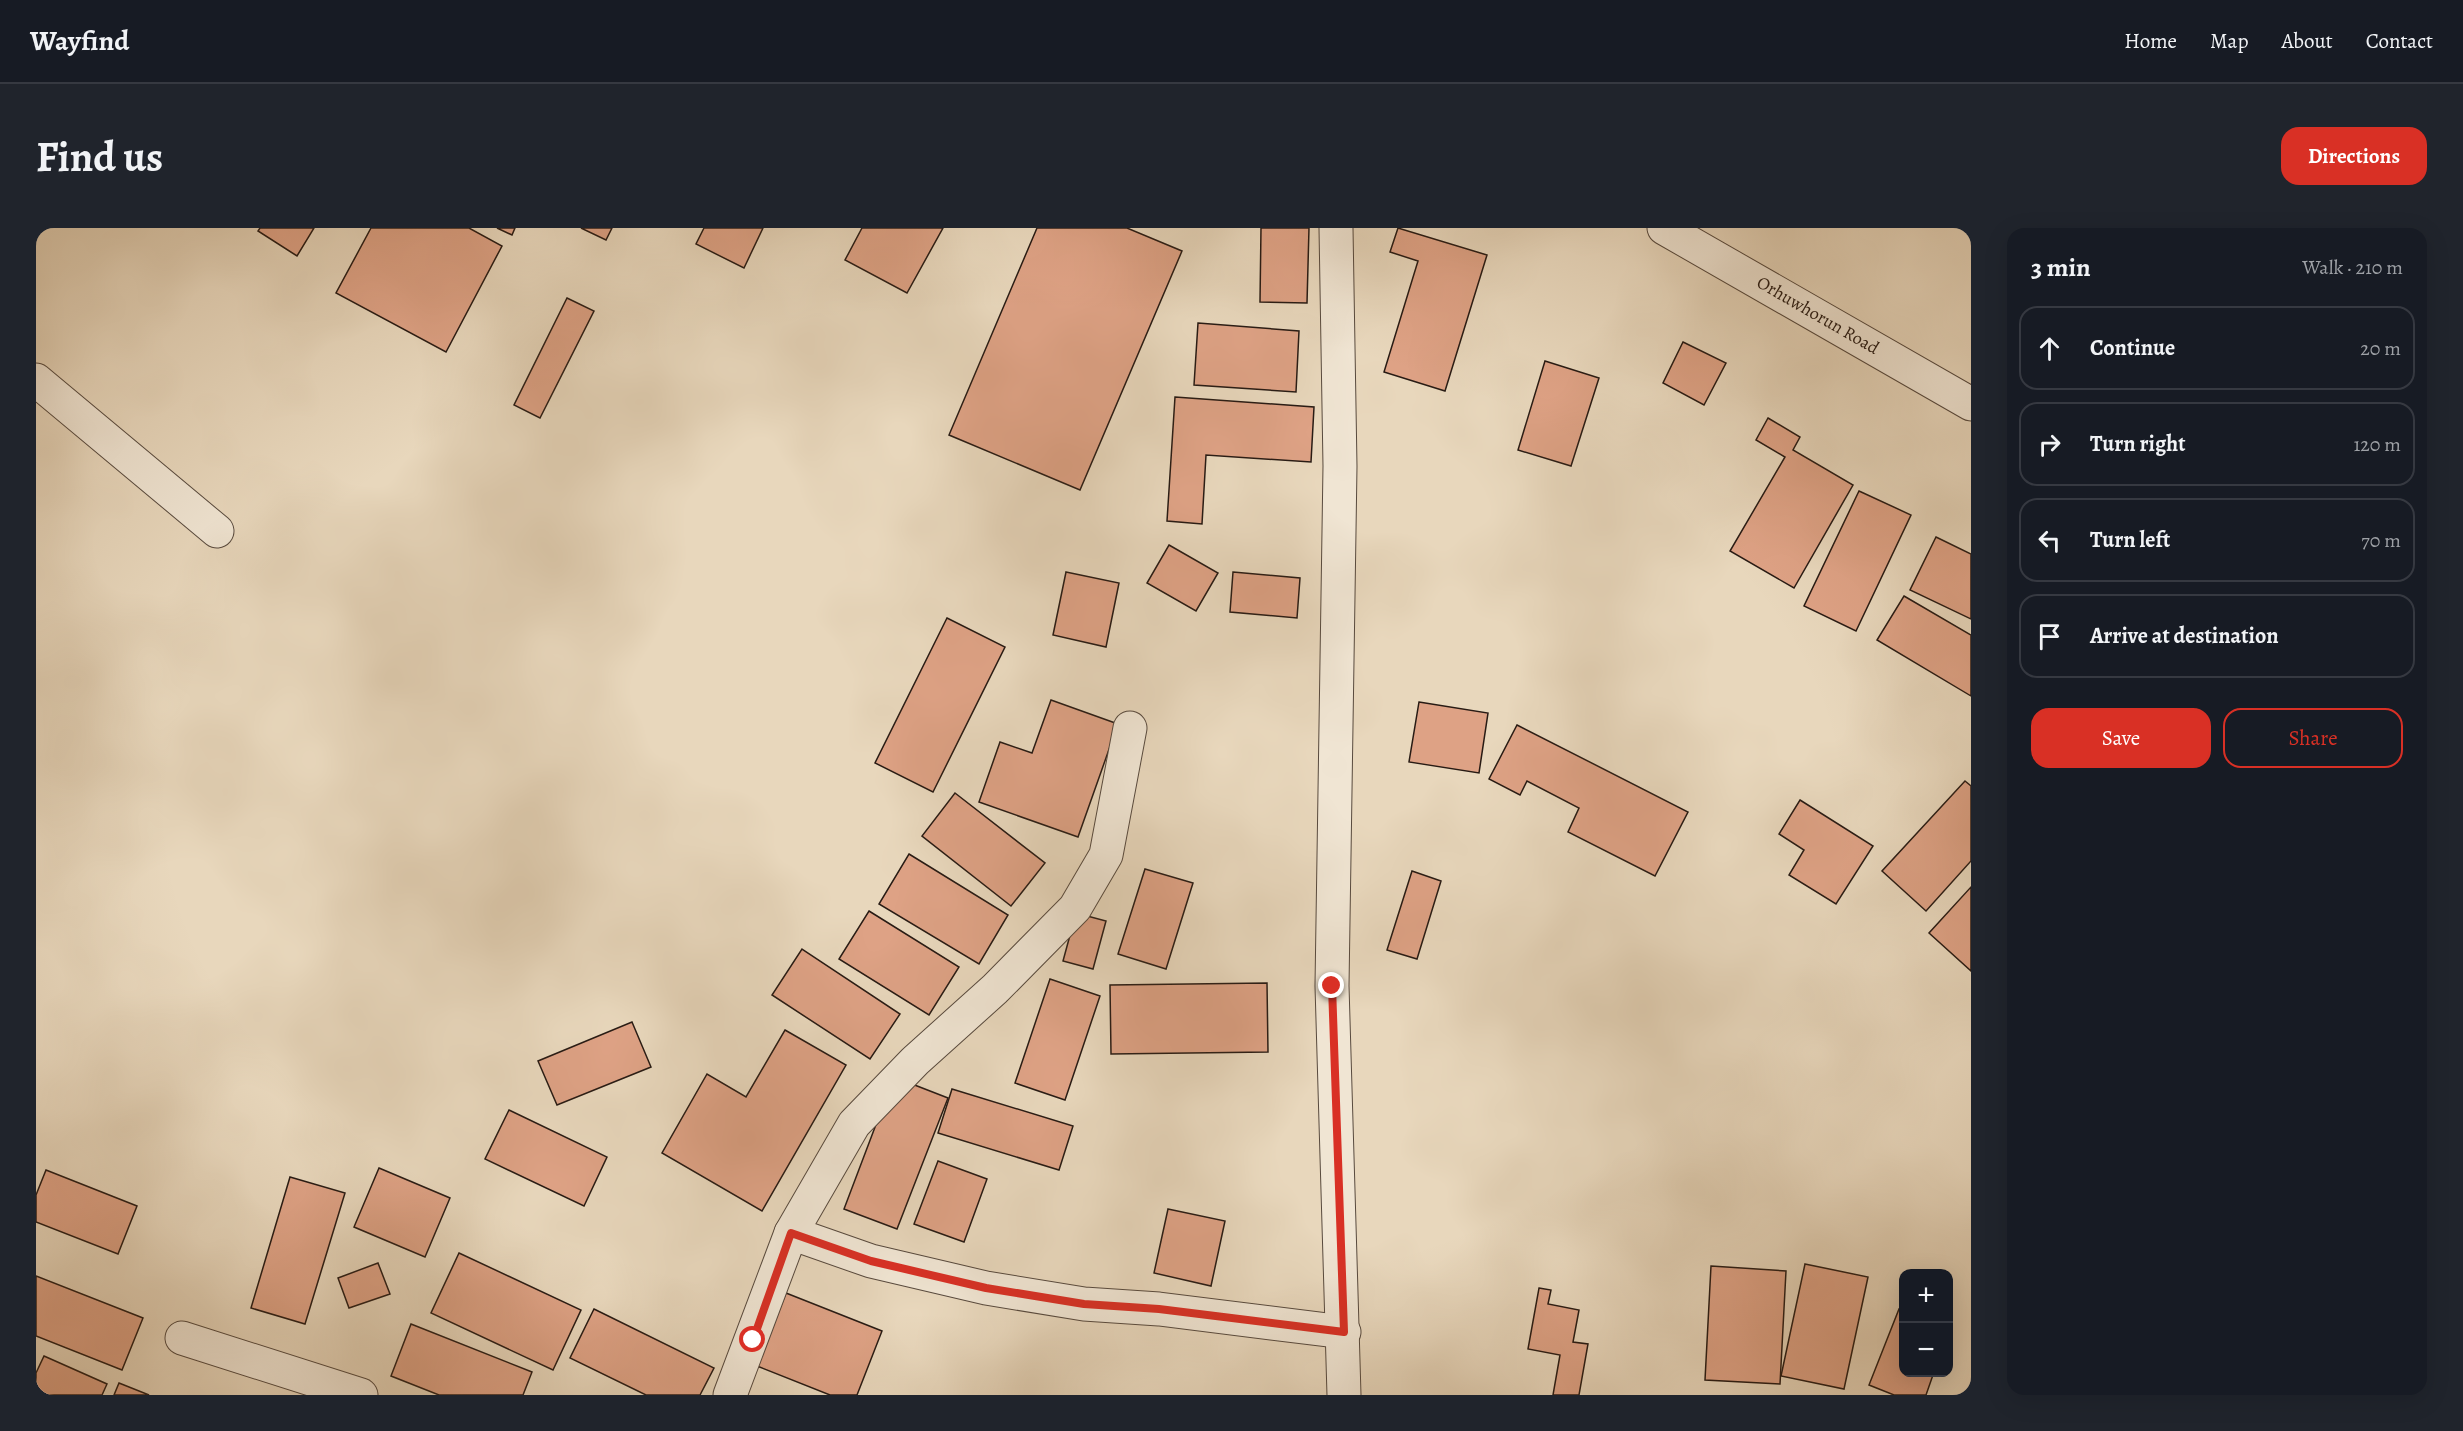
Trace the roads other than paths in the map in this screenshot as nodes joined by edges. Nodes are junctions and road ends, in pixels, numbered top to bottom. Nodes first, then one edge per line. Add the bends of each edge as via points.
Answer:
1 (1336, 228) edge
2 (1664, 228) edge
3 (1705, 238) edge
4 (36, 380) edge
5 (1971, 404) edge
6 (217, 531) dead end
7 (1130, 728) dead end
8 (791, 1233) junction
9 (1344, 1332) junction
10 (182, 1338) dead end
11 (361, 1395) edge
12 (730, 1395) edge
13 (1344, 1395) edge

1 - 9 street via 1340,466 1332,986
2 - 3 street, Orhuwhorun Road
3 - 5 street, Orhuwhorun Road
4 - 6 street
7 - 8 street via 1106,855 1075,908 995,989 915,1060 854,1124
8 - 9 street via 871,1261 986,1288 1084,1304 1159,1309
8 - 12 street
9 - 13 street
10 - 11 street

